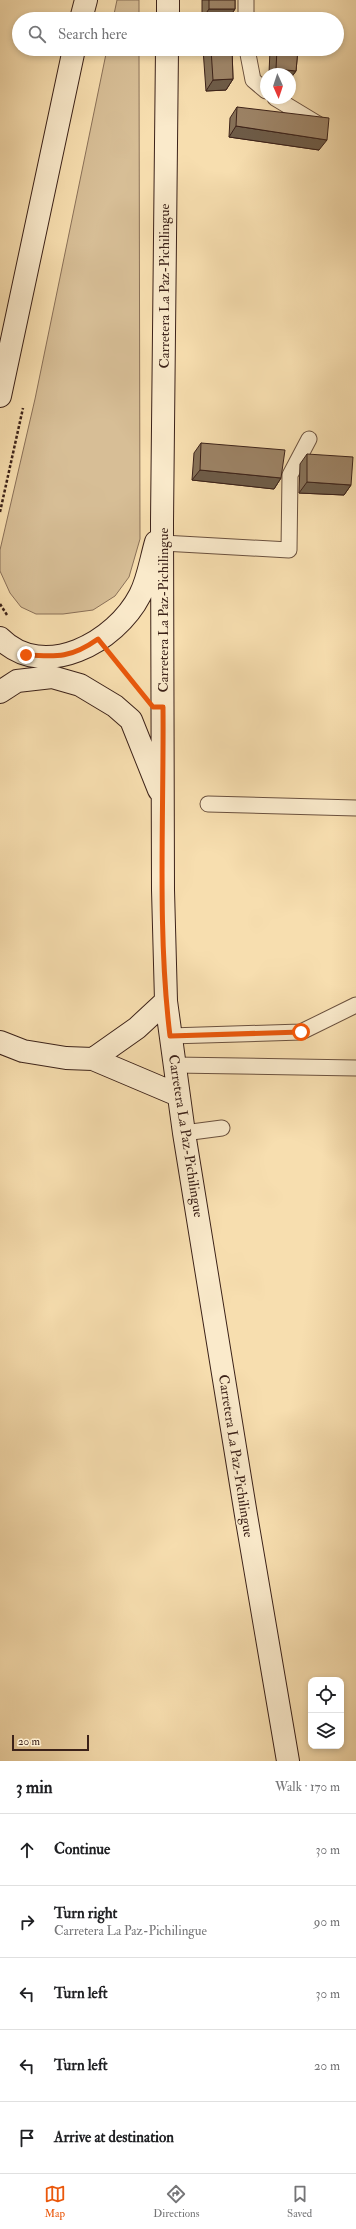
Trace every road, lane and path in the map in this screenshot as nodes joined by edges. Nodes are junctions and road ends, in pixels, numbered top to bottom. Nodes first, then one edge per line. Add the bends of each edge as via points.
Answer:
1 (86, 0) edge
2 (168, 0) edge
3 (246, 0) edge
4 (83, 12) edge
5 (168, 12) edge
6 (246, 12) edge
7 (72, 56) edge
8 (167, 56) edge
9 (248, 56) edge
10 (260, 86) edge
11 (285, 104) edge
12 (318, 124) edge
13 (8, 328) edge
14 (0, 396) edge
15 (310, 439) dead end
16 (162, 522) junction
17 (163, 543) junction
18 (0, 638) edge
19 (98, 639) junction
20 (0, 692) edge
21 (163, 707) junction
22 (164, 802) junction
23 (208, 804) dead end
24 (356, 808) edge
25 (166, 1001) junction
26 (356, 1005) edge
27 (170, 1036) junction
28 (0, 1042) edge
29 (93, 1059) junction
30 (174, 1065) junction
31 (356, 1068) edge
32 (178, 1094) junction
33 (222, 1128) dead end
34 (184, 1133) junction
35 (288, 1761) edge

1 - 4 main road
2 - 5 main road
3 - 6 lane
7 - 13 main road
8 - 16 main road, Carretera La Paz-Pichilingue
9 - 10 lane via 253,80
11 - 12 lane
13 - 14 main road
15 - 17 lane via 290,475 289,550
16 - 17 main road, Carretera La Paz-Pichilingue
16 - 19 main road via 140,595 119,624
17 - 21 main road, Carretera La Paz-Pichilingue
18 - 19 main road via 26,655 57,657 82,650
19 - 21 path via 153,707
20 - 22 main road via 17,681 52,677 80,685 114,706 131,720
21 - 22 main road, Carretera La Paz-Pichilingue
22 - 25 main road, Carretera La Paz-Pichilingue
23 - 24 lane
25 - 27 main road, Carretera La Paz-Pichilingue
25 - 29 main road via 137,1028
26 - 27 lane via 301,1032
27 - 30 main road, Carretera La Paz-Pichilingue
28 - 29 main road via 23,1051 66,1058
29 - 32 main road
30 - 31 lane
30 - 32 main road, Carretera La Paz-Pichilingue
32 - 34 main road, Carretera La Paz-Pichilingue
33 - 34 lane
34 - 35 main road, Carretera La Paz-Pichilingue

